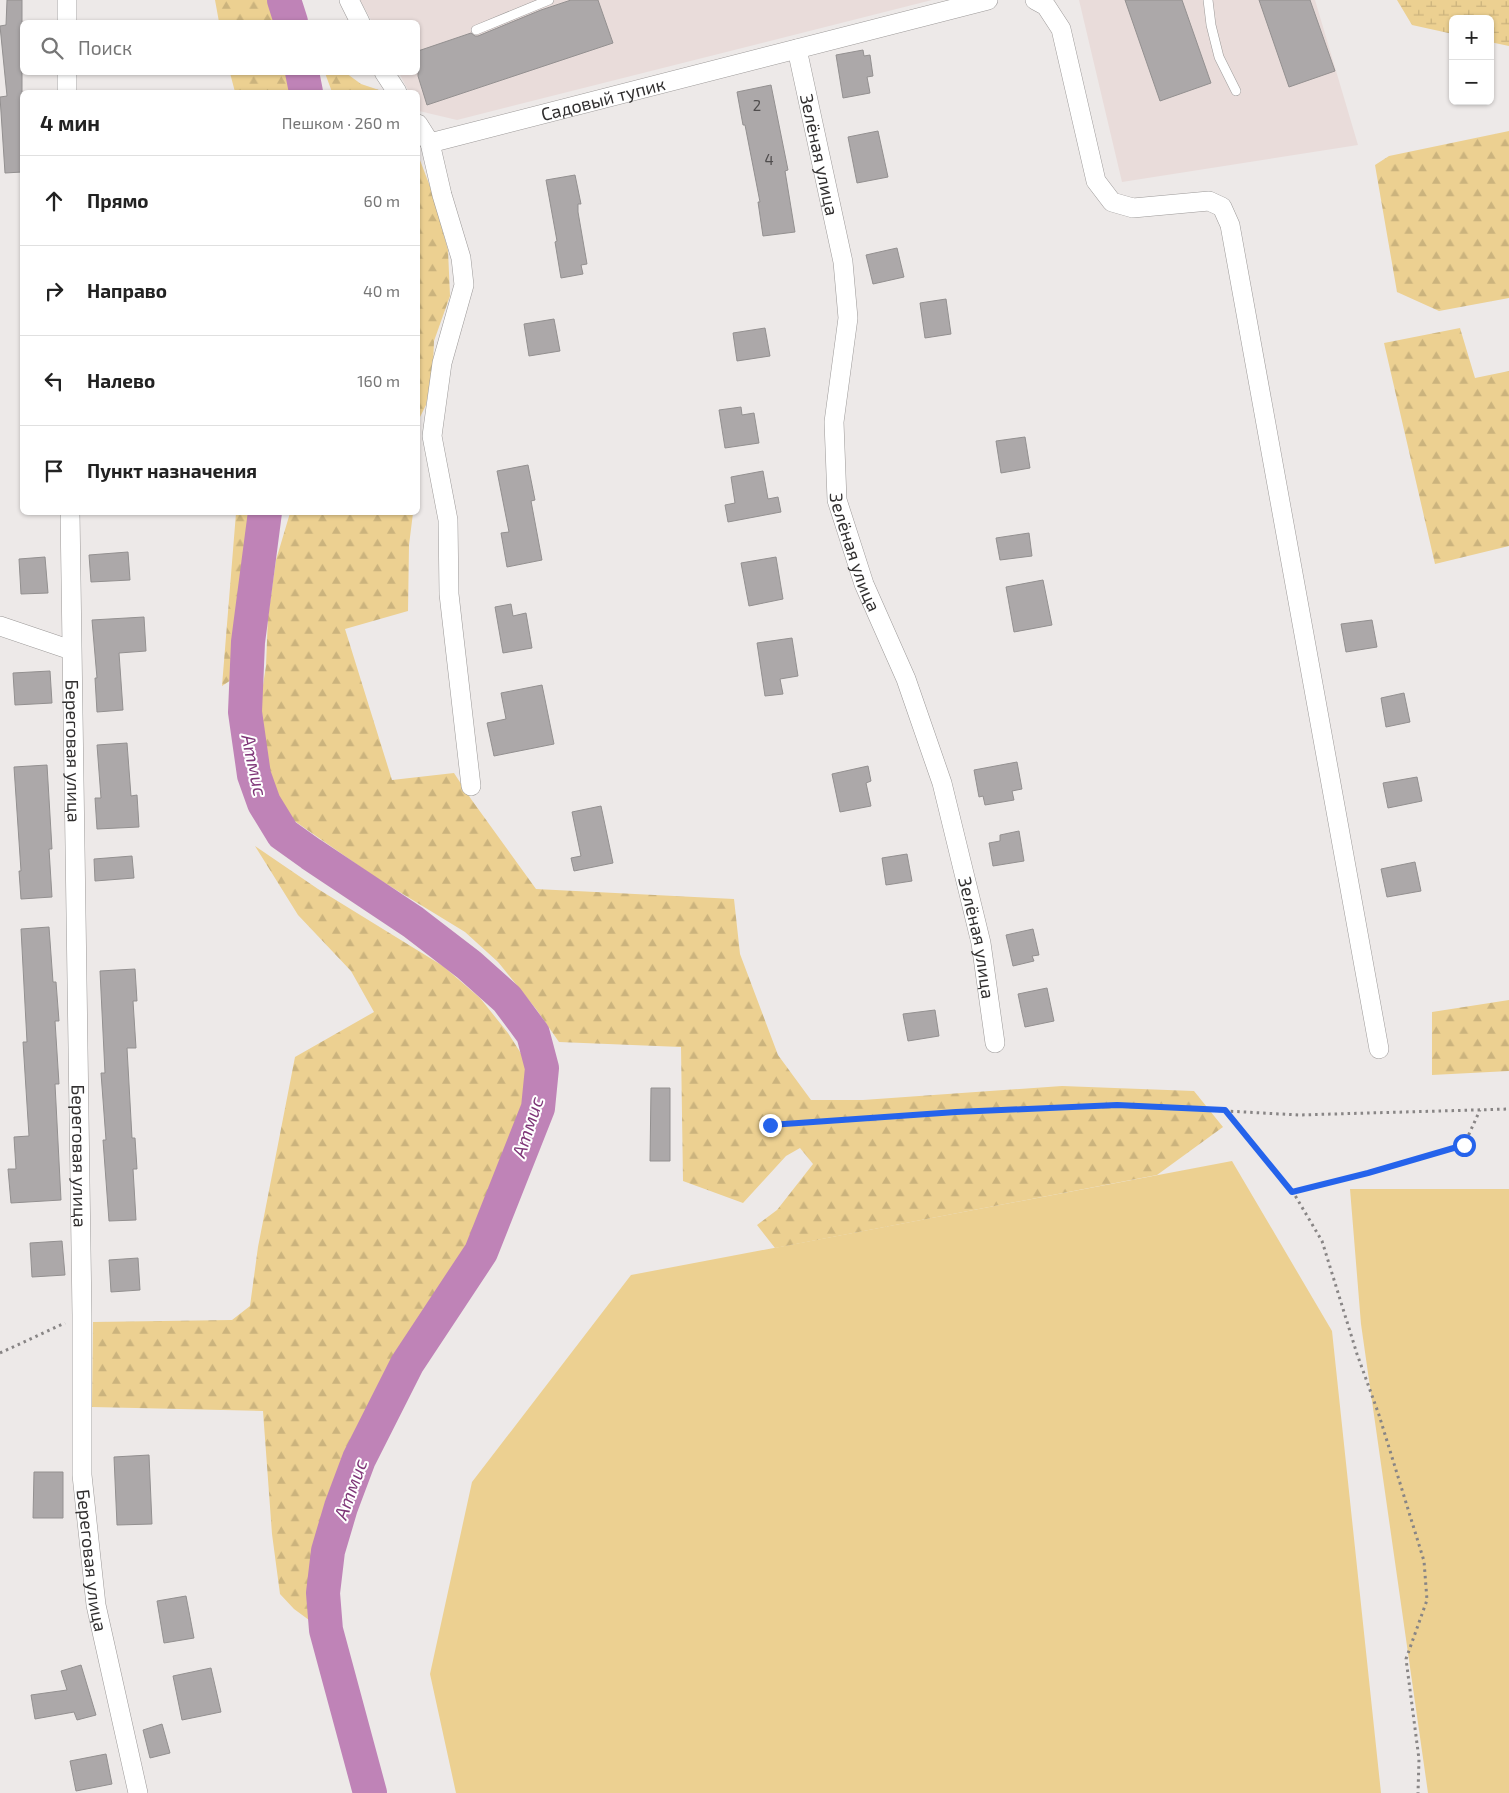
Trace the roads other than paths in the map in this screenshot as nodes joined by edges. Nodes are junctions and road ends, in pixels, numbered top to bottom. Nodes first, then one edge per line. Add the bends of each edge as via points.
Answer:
1 (66, 0) edge
2 (349, 0) edge
3 (549, 0) edge
4 (988, 0) edge
5 (1035, 0) edge
6 (1208, 0) edge
7 (67, 20) edge
8 (359, 20) edge
9 (476, 30) dead end
10 (798, 49) junction
11 (67, 75) edge
12 (386, 75) edge
13 (67, 90) edge
14 (396, 90) edge
15 (1236, 91) dead end
16 (420, 127) edge
17 (430, 143) junction
18 (70, 515) edge
19 (0, 626) edge
20 (70, 650) junction
21 (471, 786) dead end
22 (995, 1043) dead end
23 (1379, 1049) dead end
24 (138, 1793) edge

1 - 7 street
2 - 8 street
3 - 9 lane
4 - 10 street, Садовый тупик
5 - 23 street via 1046,6 1061,29 1096,181 1112,202 1133,208 1209,201 1222,207 1230,225
6 - 15 lane via 1219,57
10 - 17 street, Садовый тупик
10 - 22 street, Зелёная улица via 844,271 848,318 834,422 837,500 864,584 906,679 942,783 981,943
11 - 13 street
12 - 14 street
16 - 17 street
17 - 21 street via 461,258 464,285 442,363 432,436 448,520 449,594
18 - 20 street, Береговая улица
19 - 20 street
20 - 24 street, Береговая улица via 82,1475 96,1605

